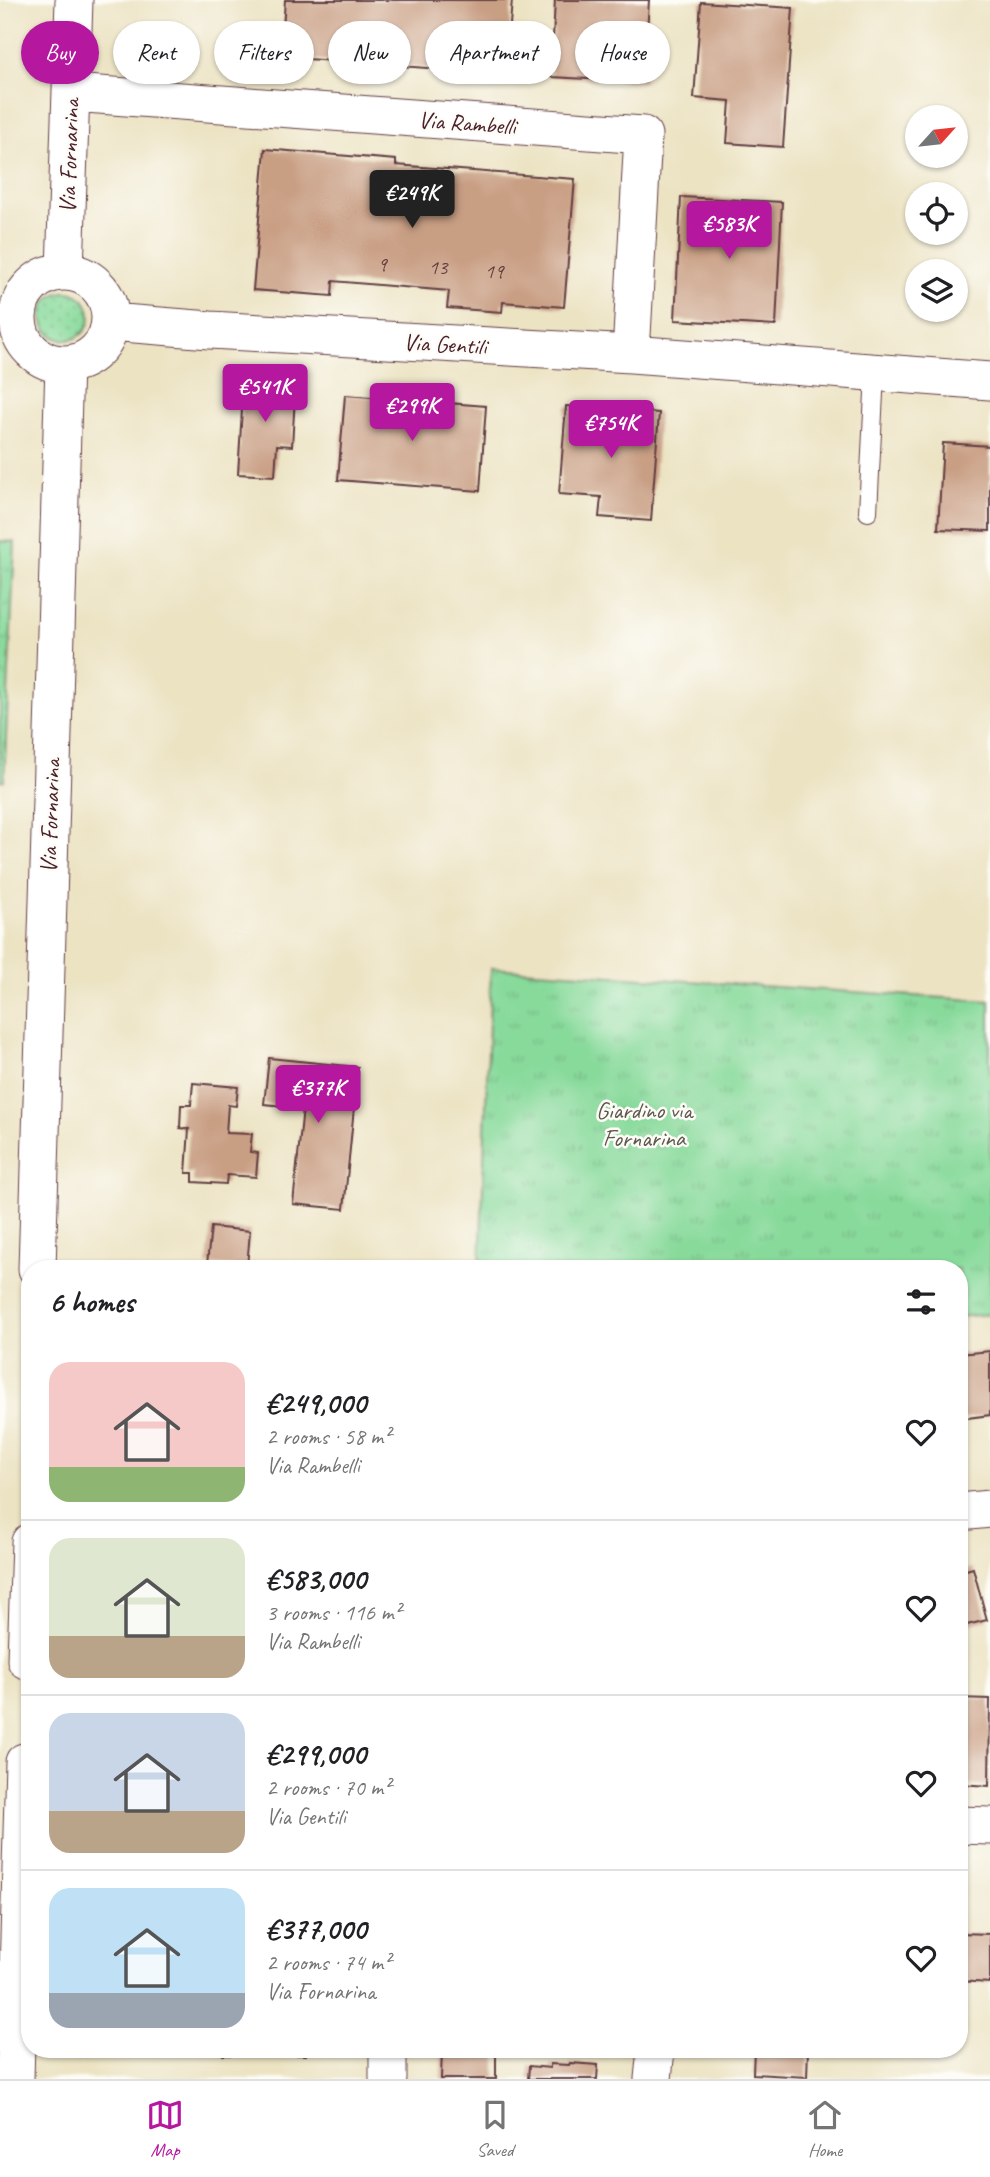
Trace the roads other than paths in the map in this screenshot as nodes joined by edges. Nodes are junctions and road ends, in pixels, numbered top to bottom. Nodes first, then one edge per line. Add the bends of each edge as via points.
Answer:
1 (75, 0) edge
2 (72, 93) junction
3 (65, 271) junction
4 (9, 316) edge
5 (110, 322) junction
6 (631, 354) junction
7 (64, 364) junction
8 (875, 373) junction
9 (990, 381) edge
10 (868, 512) dead end
11 (37, 1260) edge
12 (990, 1509) edge
13 (968, 1511) edge
14 (21, 1640) edge
15 (19, 1662) edge
16 (18, 1760) edge
17 (968, 1825) edge
18 (990, 1826) edge
19 (388, 2058) edge
20 (655, 2058) edge
21 (15, 2079) edge
22 (388, 2079) edge
23 (653, 2079) edge

1 - 2 street, Via Fornarina
2 - 3 street, Via Fornarina
2 - 6 street, Via Rambelli via 643,135
3 - 4 street via 37,280
3 - 5 street via 93,281 109,307
4 - 7 street via 37,355
5 - 6 street, Via Gentili
5 - 7 street via 100,347 78,362
6 - 8 street, Via Gentili
7 - 11 street, Via Fornarina
8 - 9 street, Via Gentili
8 - 10 lane
12 - 13 street
14 - 15 street
16 - 21 street
17 - 18 street
19 - 22 street
20 - 23 street

